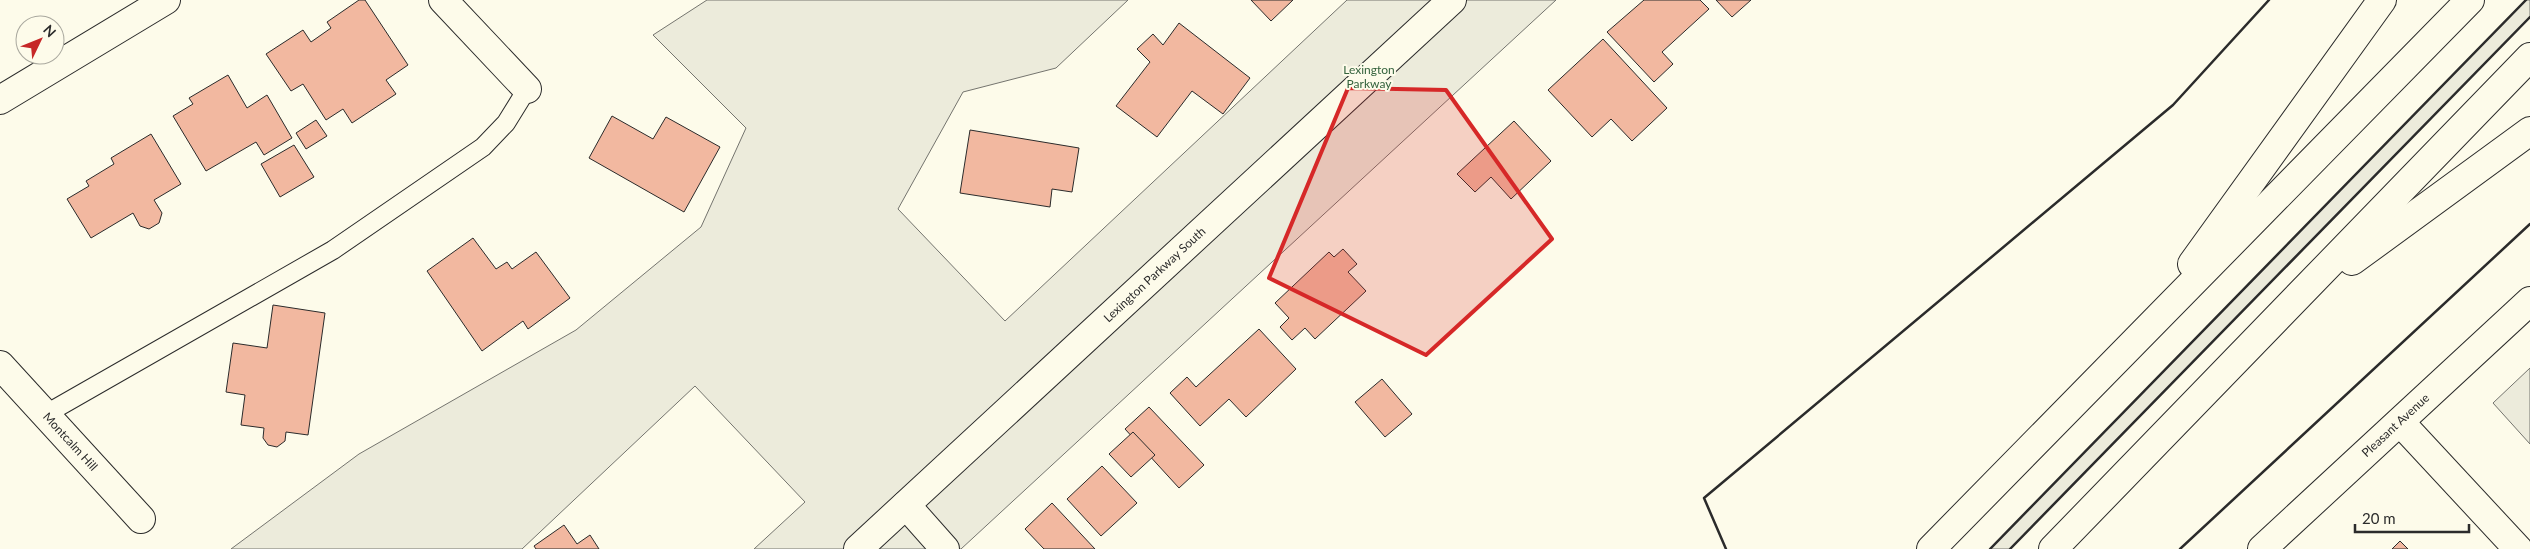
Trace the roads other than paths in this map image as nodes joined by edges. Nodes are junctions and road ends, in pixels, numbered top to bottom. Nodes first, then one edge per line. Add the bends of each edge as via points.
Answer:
1 (166, 0) edge
2 (443, 0) edge
3 (1452, 0) edge
4 (2382, 0) edge
5 (2470, 0) edge
6 (2530, 58) edge
7 (528, 89) joint
8 (0, 100) edge
9 (2530, 131) edge
10 (2530, 301) edge
11 (2292, 304) junction
12 (2141, 334) junction
13 (0, 365) edge
14 (46, 414) junction
15 (2400, 422) junction
16 (906, 505) junction
17 (140, 519) dead end
18 (858, 549) edge
19 (945, 549) edge
20 (1931, 549) edge
21 (2053, 549) edge
22 (2262, 549) edge
23 (2518, 549) edge

1 - 8 main road
2 - 7 main road
3 - 16 main road, Lexington Parkway South
4 - 12 main road
5 - 12 main road
6 - 11 main road
7 - 14 lane via 506,123 483,147 333,250
9 - 11 main road
10 - 15 main road, Pleasant Avenue
11 - 21 main road
12 - 20 main road
13 - 14 main road, Montcalm Hill
14 - 17 main road, Montcalm Hill
15 - 22 main road, Pleasant Avenue
15 - 23 main road
16 - 18 main road, Lexington Parkway South
16 - 19 main road

